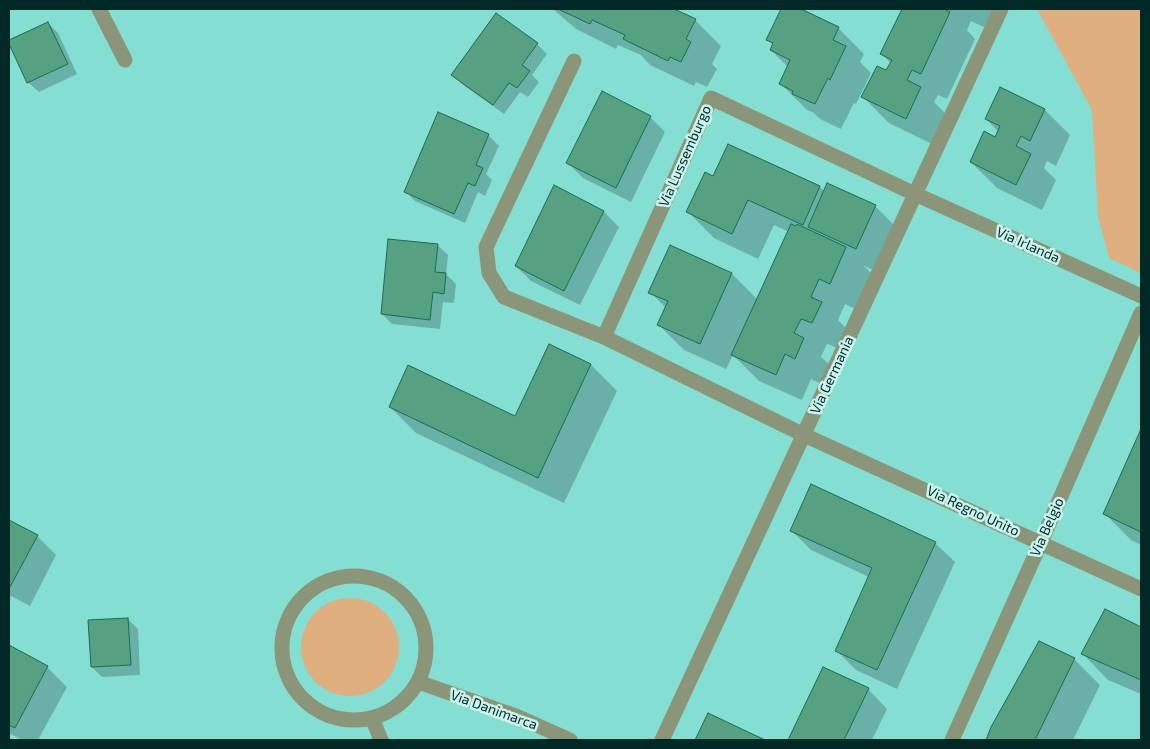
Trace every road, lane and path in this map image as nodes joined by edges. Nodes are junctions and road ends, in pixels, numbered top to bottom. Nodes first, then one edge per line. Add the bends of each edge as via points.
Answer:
1 (99, 9) edge
2 (1001, 9) edge
3 (125, 60) dead end
4 (574, 61) dead end
5 (915, 194) junction
6 (1141, 296) edge
7 (1141, 314) edge
8 (604, 337) junction
9 (804, 435) junction
10 (1041, 542) junction
11 (1141, 589) edge
12 (418, 682) junction
13 (372, 718) junction
14 (381, 740) edge
15 (570, 740) edge
16 (662, 740) edge
17 (952, 740) edge

1 - 3 street
2 - 5 street, Via Germania
4 - 8 street via 486,247 489,273 504,297
5 - 6 street, Via Irlanda
5 - 8 street, Via Lussemburgo via 711,98
5 - 9 street, Via Germania
7 - 10 street, Via Belgio
8 - 9 street
9 - 10 street, Via Regno Unito
9 - 16 street, Via Germania
10 - 11 street, Via Regno Unito
10 - 17 street, Via Belgio
12 - 13 street via 406,698
12 - 13 street via 426,643 422,623 398,591 380,581 361,576 341,576 305,594 284,627 281,646 284,668 294,688 309,705 328,716 350,720
12 - 15 street, Via Danimarca via 516,716
13 - 14 street

